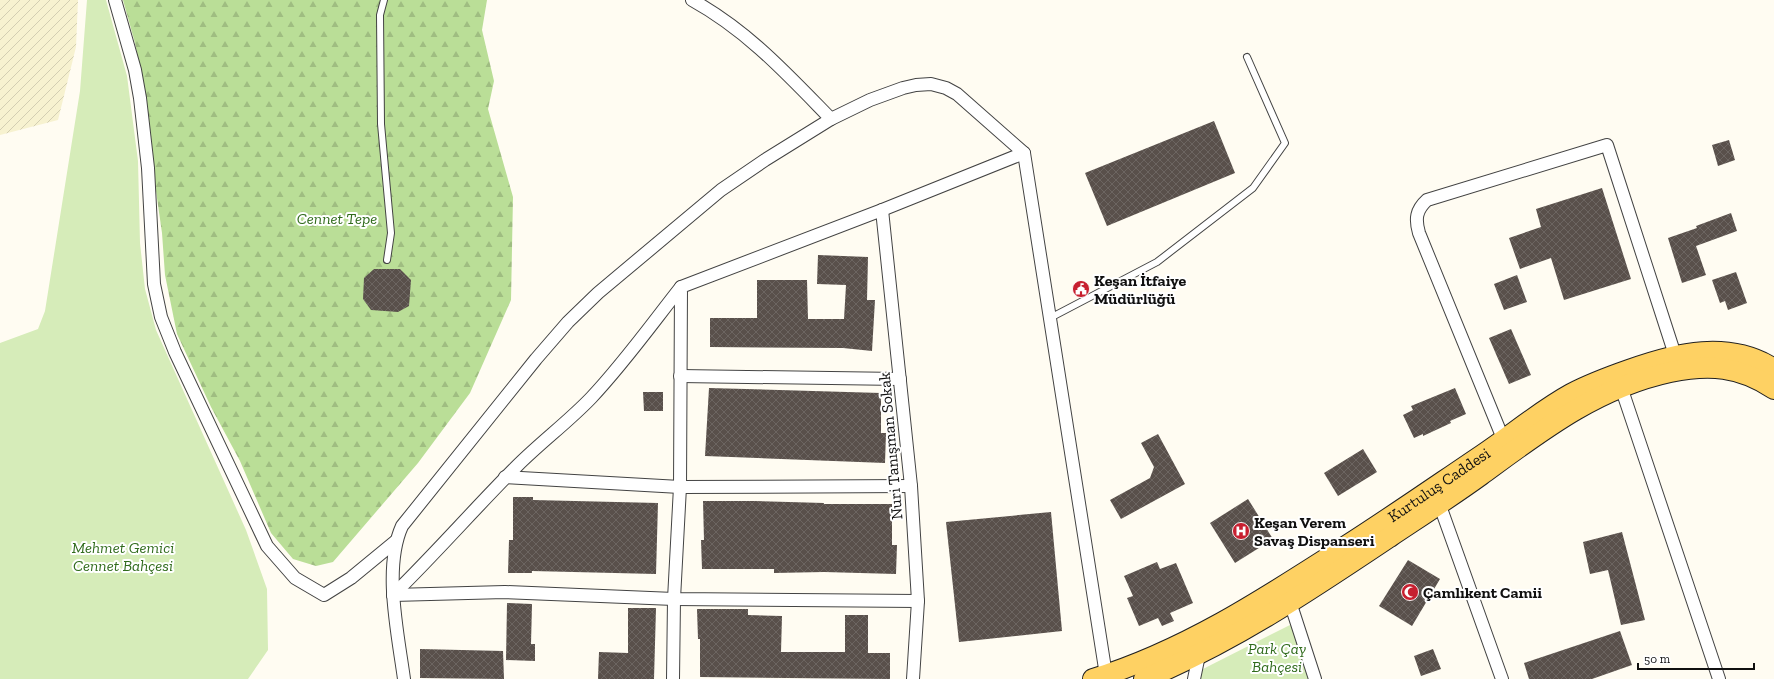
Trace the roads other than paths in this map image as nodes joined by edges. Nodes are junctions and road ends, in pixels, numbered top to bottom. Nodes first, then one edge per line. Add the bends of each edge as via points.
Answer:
1 (115, 0) edge
2 (384, 0) edge
3 (692, 0) edge
4 (1247, 57) dead end
5 (831, 119) junction
6 (1024, 153) junction
7 (882, 210) junction
8 (387, 260) dead end
9 (681, 287) junction
10 (1050, 318) junction
11 (1675, 355) junction
12 (1774, 369) edge
13 (680, 376) junction
14 (900, 379) junction
15 (1621, 387) junction
16 (1774, 389) edge
17 (1504, 441) junction
18 (506, 478) junction
19 (911, 486) junction
20 (680, 487) junction
21 (1439, 503) junction
22 (396, 541) junction
23 (393, 595) junction
24 (674, 599) junction
25 (918, 601) junction
26 (1290, 602) junction
27 (1199, 655) junction
28 (1100, 677) edge
29 (1716, 678) edge
30 (404, 679) edge
31 (673, 679) edge
32 (913, 679) edge
33 (1144, 679) edge
34 (1194, 679) edge
35 (1314, 679) edge
36 (1502, 679) edge

1 - 22 street via 135,70 140,98 148,168 154,284 161,317 267,546 295,578 324,596 351,578
2 - 8 lane via 380,15 381,124 391,233
3 - 5 street via 745,34
4 - 10 lane via 1285,143 1253,188 1157,262
5 - 6 street via 890,92 930,84 958,94
5 - 22 street via 721,190 588,302 536,359 408,517
6 - 7 street
6 - 10 street
7 - 9 street
7 - 14 street, Nuri Tanışman Sokak
9 - 13 street
9 - 18 street via 617,370
10 - 28 street
11 - 12 main road, Kurtuluş Caddesi via 1704,351 1732,353 1746,356
11 - 17 main road, Kurtuluş Caddesi via 1615,374 1582,389 1557,403
11 - 17 street via 1607,145 1427,200 1417,214 1419,233
13 - 14 street
13 - 20 street
14 - 19 street, Nuri Tanışman Sokak
15 - 16 main road, Kurtuluş Caddesi via 1650,377 1700,367 1738,372 1756,378
15 - 21 main road, Kurtuluş Caddesi via 1573,410
15 - 29 street
17 - 28 main road, Kurtuluş Caddesi via 1344,547 1243,610 1175,647
18 - 20 street
18 - 23 street
19 - 20 street
19 - 25 street, Nuri Tanışman Sokak
20 - 24 street
21 - 26 main road, Kurtuluş Caddesi
21 - 36 street
22 - 23 street
23 - 24 street via 505,592
23 - 30 street
24 - 25 street
24 - 31 street
25 - 32 street, Nuri Tanışman Sokak
26 - 27 main road, Kurtuluş Caddesi
26 - 35 street
27 - 33 main road, Kurtuluş Caddesi
27 - 34 street

